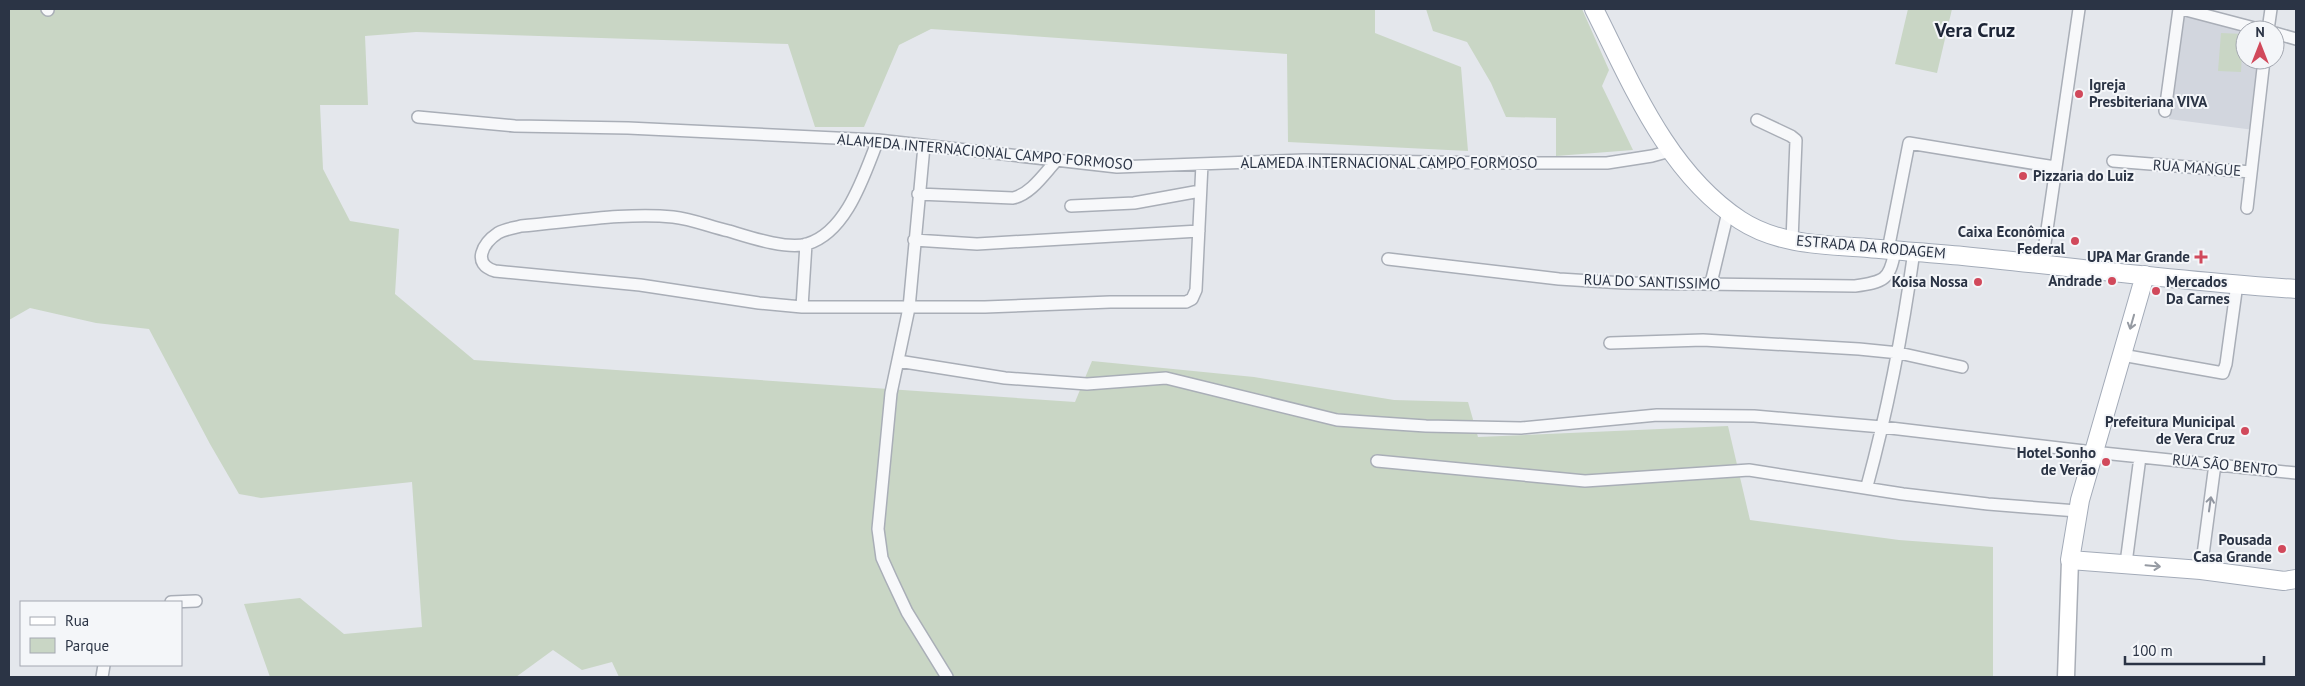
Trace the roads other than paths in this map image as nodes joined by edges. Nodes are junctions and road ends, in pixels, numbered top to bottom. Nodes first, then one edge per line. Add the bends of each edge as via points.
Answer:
1 (2079, 9) edge
2 (2181, 9) edge
3 (1599, 14) edge
4 (2235, 23) edge
5 (2263, 70) edge
6 (2165, 111) dead end
7 (418, 117) dead end
8 (1757, 120) dead end
9 (878, 140) junction
10 (924, 146) junction
11 (1670, 151) junction
12 (2113, 161) dead end
13 (1056, 162) junction
14 (1202, 164) junction
15 (2055, 167) junction
16 (2251, 172) junction
17 (1200, 191) junction
18 (918, 194) junction
19 (1072, 206) dead end
20 (2247, 208) dead end
21 (1728, 212) junction
22 (1199, 231) junction
23 (914, 240) junction
24 (1792, 241) junction
25 (806, 244) junction
26 (1891, 250) junction
27 (1914, 251) junction
28 (1388, 259) dead end
29 (2042, 264) junction
30 (2145, 275) junction
31 (1711, 283) junction
32 (2238, 284) junction
33 (2296, 289) edge
34 (802, 307) junction
35 (909, 308) junction
36 (1610, 343) dead end
37 (1899, 353) junction
38 (2122, 355) junction
39 (898, 361) junction
40 (1962, 367) dead end
41 (1882, 427) junction
42 (2093, 452) junction
43 (2140, 457) junction
44 (1377, 461) dead end
45 (2215, 464) junction
46 (2296, 472) edge
47 (1866, 486) junction
48 (2077, 511) junction
49 (2070, 560) junction
50 (2126, 563) junction
51 (2201, 570) junction
52 (2296, 579) edge
53 (196, 601) dead end
54 (182, 602) edge
55 (947, 677) edge
56 (2066, 677) edge

1 - 15 street
2 - 4 street
2 - 6 street
3 - 11 main road, ESTRADA DA RODAGEM via 1652,122
5 - 16 street
7 - 9 street, ALAMEDA INTERNACIONAL CAMPO FORMOSO via 515,126
8 - 24 street via 1796,140
9 - 10 street, ALAMEDA INTERNACIONAL CAMPO FORMOSO
9 - 25 street via 861,184 837,223
10 - 13 street, ALAMEDA INTERNACIONAL CAMPO FORMOSO
10 - 18 street
11 - 14 street, ALAMEDA INTERNACIONAL CAMPO FORMOSO via 1607,163 1348,160
11 - 21 main road, ESTRADA DA RODAGEM
12 - 16 street, RUA MANGUE
13 - 14 street, ALAMEDA INTERNACIONAL CAMPO FORMOSO via 1117,168
13 - 18 street via 1036,183 1014,198
14 - 17 street
15 - 26 street, RUA DO SANTISSIMO via 1909,143
15 - 29 street
16 - 20 street
17 - 19 street via 1134,204
17 - 22 street
18 - 23 street
21 - 24 main road, ESTRADA DA RODAGEM via 1758,230
21 - 31 street
22 - 23 street via 977,244
22 - 35 street via 1196,290 1192,299 1186,302
23 - 35 street
24 - 26 main road, ESTRADA DA RODAGEM
25 - 34 street
25 - 34 street via 781,244 675,217 648,216 521,226 499,232 482,252 486,269 495,271 640,285
26 - 27 main road, ESTRADA DA RODAGEM
26 - 31 street, RUA DO SANTISSIMO via 1890,272 1876,283 1855,286
27 - 29 main road, ESTRADA DA RODAGEM
27 - 37 street
28 - 31 street, RUA DO SANTISSIMO via 1559,279
29 - 30 main road, ESTRADA DA RODAGEM
30 - 32 main road, ESTRADA DA RODAGEM
30 -> 38 main road
32 - 33 main road, ESTRADA DA RODAGEM
32 - 38 street via 2223,373
34 - 35 street
35 - 39 street
36 - 37 street via 1703,340
37 - 40 street
37 - 41 street
38 - 42 main road
39 - 41 street, RUA SÃO BENTO via 1004,378 1087,384 1166,378 1337,420 1426,426 1521,428 1633,416 1691,414
39 - 55 street via 878,512 882,558 903,603
41 - 42 street, RUA SÃO BENTO
41 - 47 street
42 - 43 street, RUA SÃO BENTO
42 - 48 main road
43 - 45 street, RUA SÃO BENTO
43 - 50 street
44 - 47 street via 1586,481 1749,470
45 - 46 street, RUA SÃO BENTO
51 -> 45 street
47 - 48 street via 1903,494
48 - 49 main road
49 - 50 main road
49 - 56 street
50 -> 51 main road
51 - 52 main road via 2284,581
53 - 54 street

